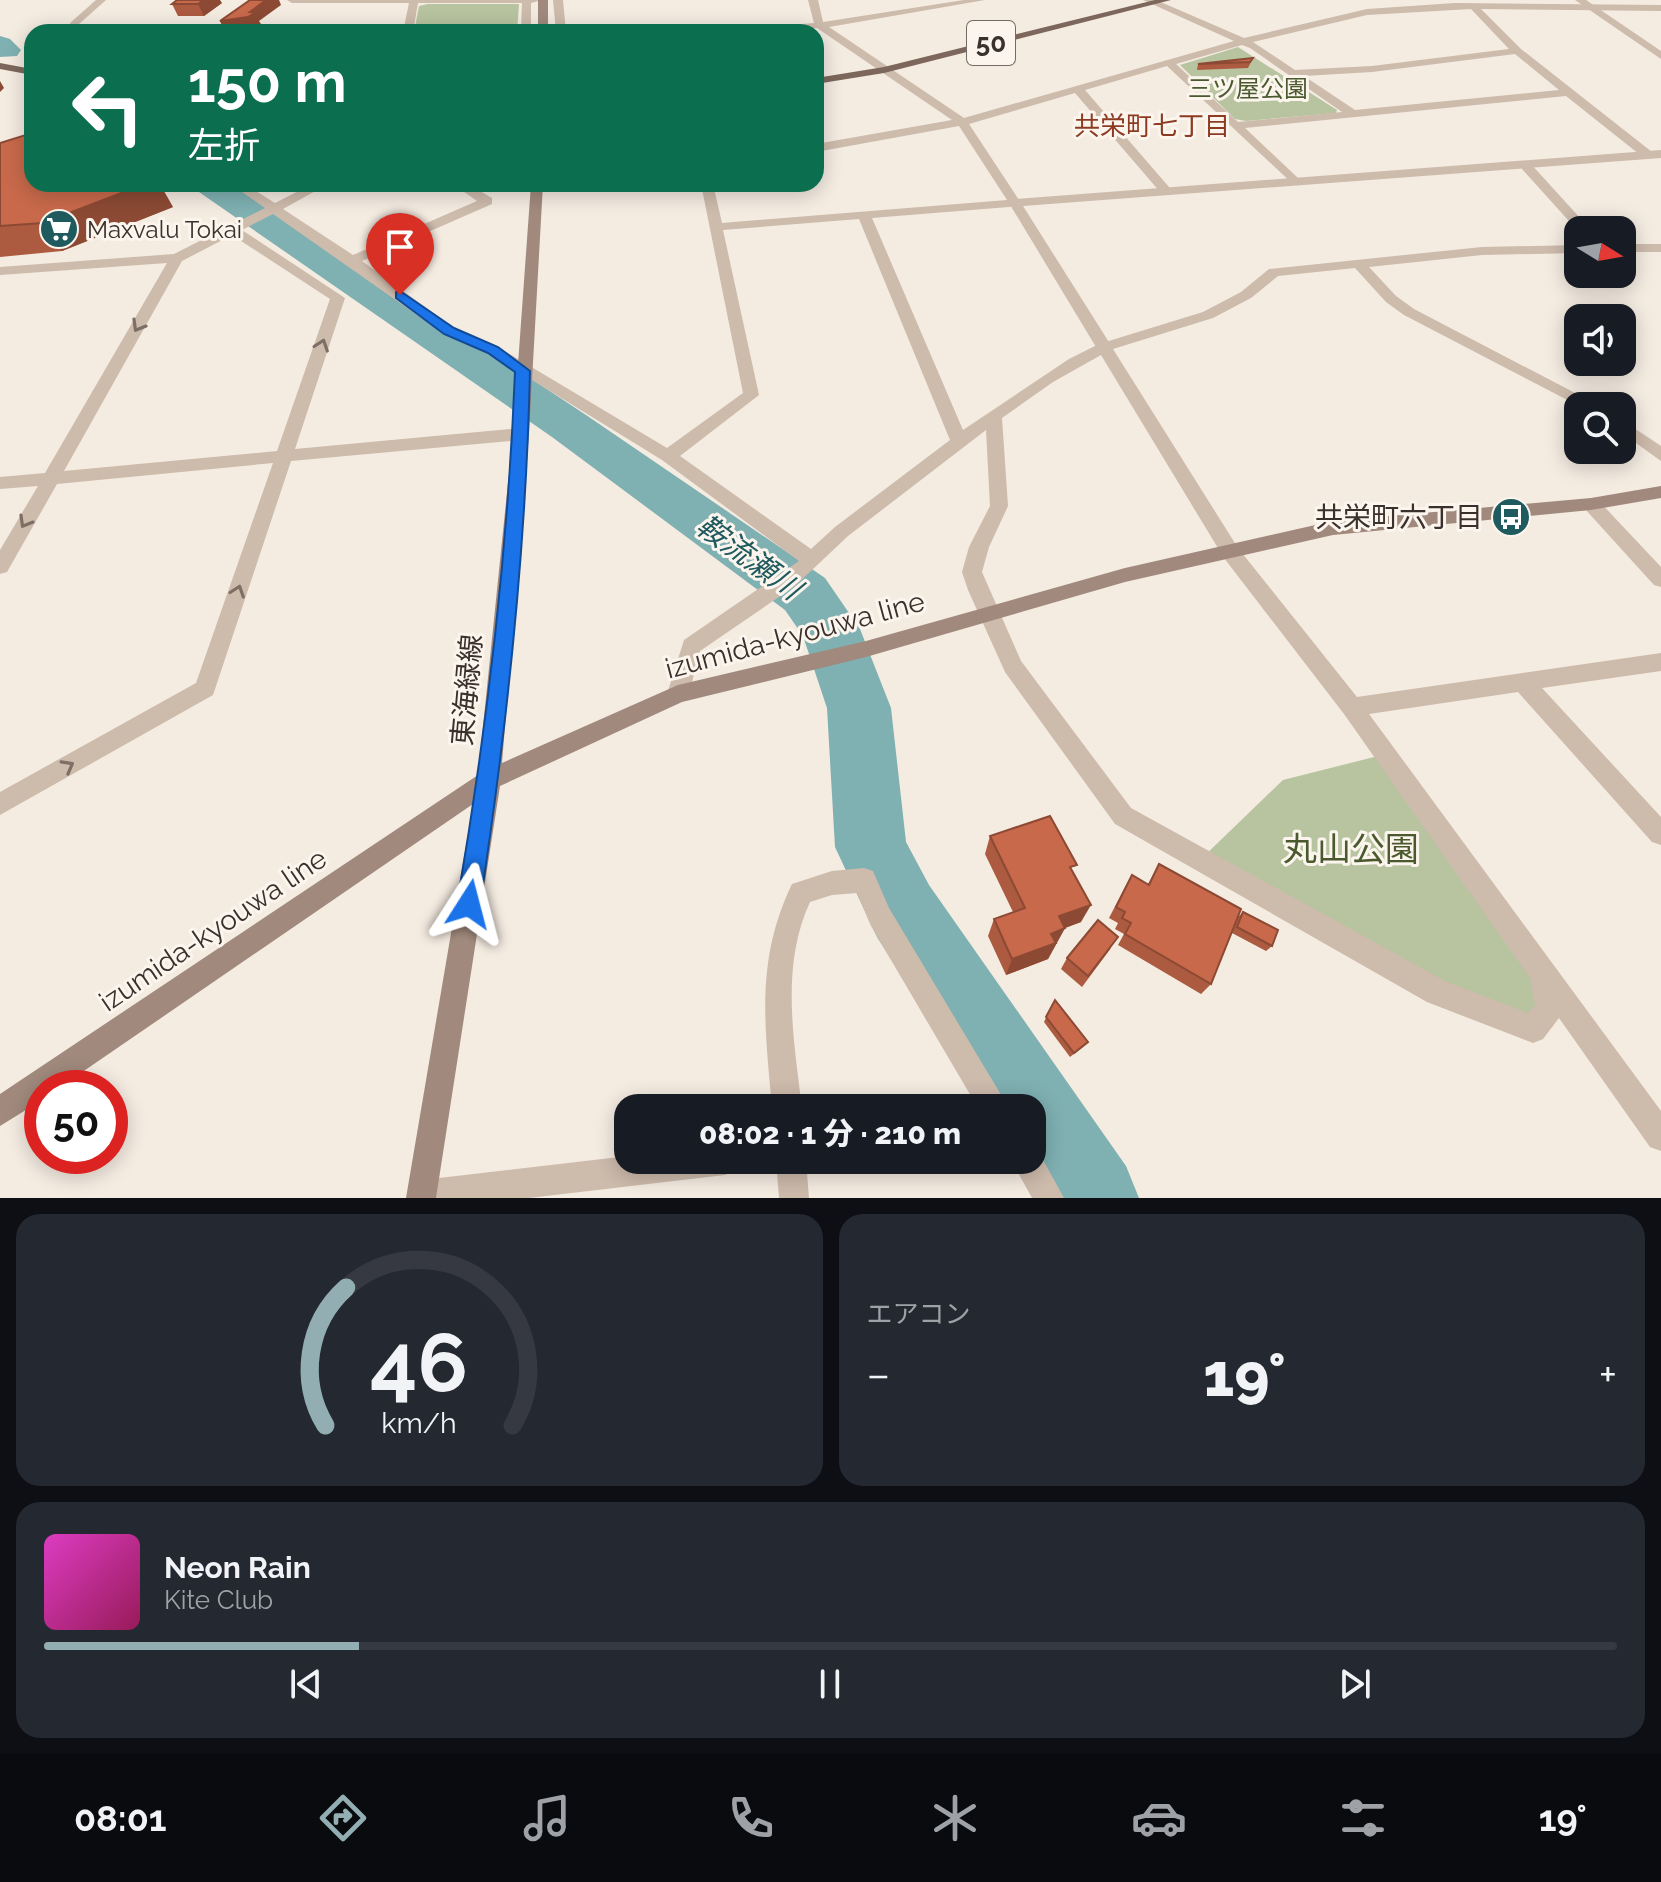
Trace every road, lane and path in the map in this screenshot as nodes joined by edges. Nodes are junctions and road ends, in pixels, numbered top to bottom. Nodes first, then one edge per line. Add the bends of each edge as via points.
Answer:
1 (101, 0) edge
2 (292, 0) edge
3 (527, 0) edge
4 (540, 0) edge
5 (558, 0) edge
6 (813, 0) edge
7 (980, 0) edge
8 (1157, 1) edge
9 (414, 2) junction
10 (1585, 3) edge
11 (917, 5) edge
12 (1473, 6) junction
13 (1661, 8) edge
14 (74, 24) edge
15 (410, 24) edge
16 (526, 24) edge
17 (542, 24) edge
18 (560, 24) edge
19 (819, 24) edge
20 (824, 24) edge
21 (824, 28) edge
22 (1244, 41) junction
23 (1517, 51) junction
24 (1661, 56) edge
25 (1168, 62) junction
26 (0, 66) edge
27 (24, 70) edge
28 (884, 70) junction
29 (1293, 73) junction
30 (824, 80) edge
31 (1078, 89) junction
32 (1570, 92) junction
33 (1353, 114) junction
34 (962, 122) junction
35 (1235, 126) junction
36 (824, 147) edge
37 (1655, 154) edge
38 (1526, 166) junction
39 (1294, 181) junction
40 (1165, 190) junction
41 (248, 192) edge
42 (305, 192) edge
43 (472, 192) edge
44 (536, 192) edge
45 (709, 192) edge
46 (1015, 203) junction
47 (270, 209) junction
48 (864, 215) junction
49 (1571, 216) edge
50 (235, 226) junction
51 (717, 227) junction
52 (1636, 248) edge
53 (1661, 248) edge
54 (1564, 249) edge
55 (177, 258) junction
56 (352, 260) junction
57 (1357, 262) junction
58 (2, 273) edge
59 (1104, 347) junction
60 (522, 376) junction
61 (1564, 392) edge
62 (993, 415) junction
63 (520, 427) junction
64 (1636, 436) edge
65 (959, 441) junction
66 (284, 455) junction
67 (1661, 455) edge
68 (668, 456) junction
69 (50, 478) junction
70 (0, 483) edge
71 (1661, 492) edge
72 (1591, 504) junction
73 (1231, 553) junction
74 (807, 565) junction
75 (0, 567) edge
76 (1661, 580) edge
77 (988, 613) junction
78 (1661, 662) edge
79 (1521, 680) junction
80 (678, 694) junction
81 (1352, 707) junction
82 (489, 780) junction
83 (0, 804) edge
84 (1661, 834) edge
85 (1543, 973) junction
86 (786, 1094) edge
87 (986, 1094) edge
88 (0, 1111) edge
89 (1661, 1136) edge
90 (614, 1173) edge
91 (792, 1174) edge
92 (1034, 1174) edge
93 (421, 1196) edge
94 (794, 1198) edge
95 (1049, 1198) edge

1 - 14 street
2 - 9 street
3 - 4 street
3 - 9 street
3 - 16 street
4 - 17 main road
5 - 18 street
6 - 19 street
7 - 11 street
8 - 22 street
8 - 28 main road, 50
9 - 15 street
10 - 12 street
10 - 13 street
10 - 24 street
11 - 20 street
12 - 22 street via 1367,12
12 - 23 street
21 - 28 street
22 - 25 street
22 - 29 street
23 - 29 street
23 - 32 street
25 - 31 street
25 - 35 street
26 - 27 main road
28 - 30 main road, 50
28 - 34 street
29 - 33 street
31 - 34 street
31 - 40 street
32 - 33 street
32 - 37 street
33 - 35 street
34 - 36 street
34 - 46 street
35 - 39 street
37 - 38 street
38 - 39 street
38 - 49 street
39 - 40 street
40 - 46 street
41 - 47 street
42 - 47 street
43 - 56 street via 487,201
44 - 60 main road, 東海緑線
45 - 51 street
46 - 48 street
46 - 59 street
47 - 50 street
47 - 56 street
48 - 51 street
48 - 65 street
50 - 55 street
66 -> 50 street via 338,298
51 - 68 street via 751,395
52 - 53 street
54 - 57 street
55 - 58 street
55 -> 69 street
56 - 60 street via 449,331 493,350
57 - 59 street via 1274,272 1208,315
57 - 61 street via 1391,299 1419,319
59 - 62 street via 1040,380
59 - 73 street
60 - 63 main road, 東海緑線
60 - 68 street
62 - 65 street
62 - 77 street via 999,506 972,572
63 - 66 street
63 - 82 main road, 東海緑線
64 - 67 street
65 - 74 street via 828,542
66 - 69 street
83 -> 66 street via 205,689
68 - 74 street
69 - 70 street
69 -> 75 street
71 - 72 main road, izumida-kyouwa line
72 - 73 main road, izumida-kyouwa line via 1333,528
72 - 76 street
73 - 77 main road, izumida-kyouwa line via 1125,575
73 - 81 street
74 - 80 street via 691,646
77 - 80 main road, izumida-kyouwa line
77 - 85 street via 1013,666 1123,816 1437,992 1533,1029 1549,1009
78 - 79 street
79 - 81 street
79 - 84 street
80 - 82 main road, izumida-kyouwa line
81 - 85 street
82 - 88 main road, izumida-kyouwa line
82 - 93 main road, 東海緑線
85 - 89 street
86 - 87 street via 777,991 788,916 801,893 864,880 880,917
90 - 93 street
91 - 94 street
92 - 95 street

